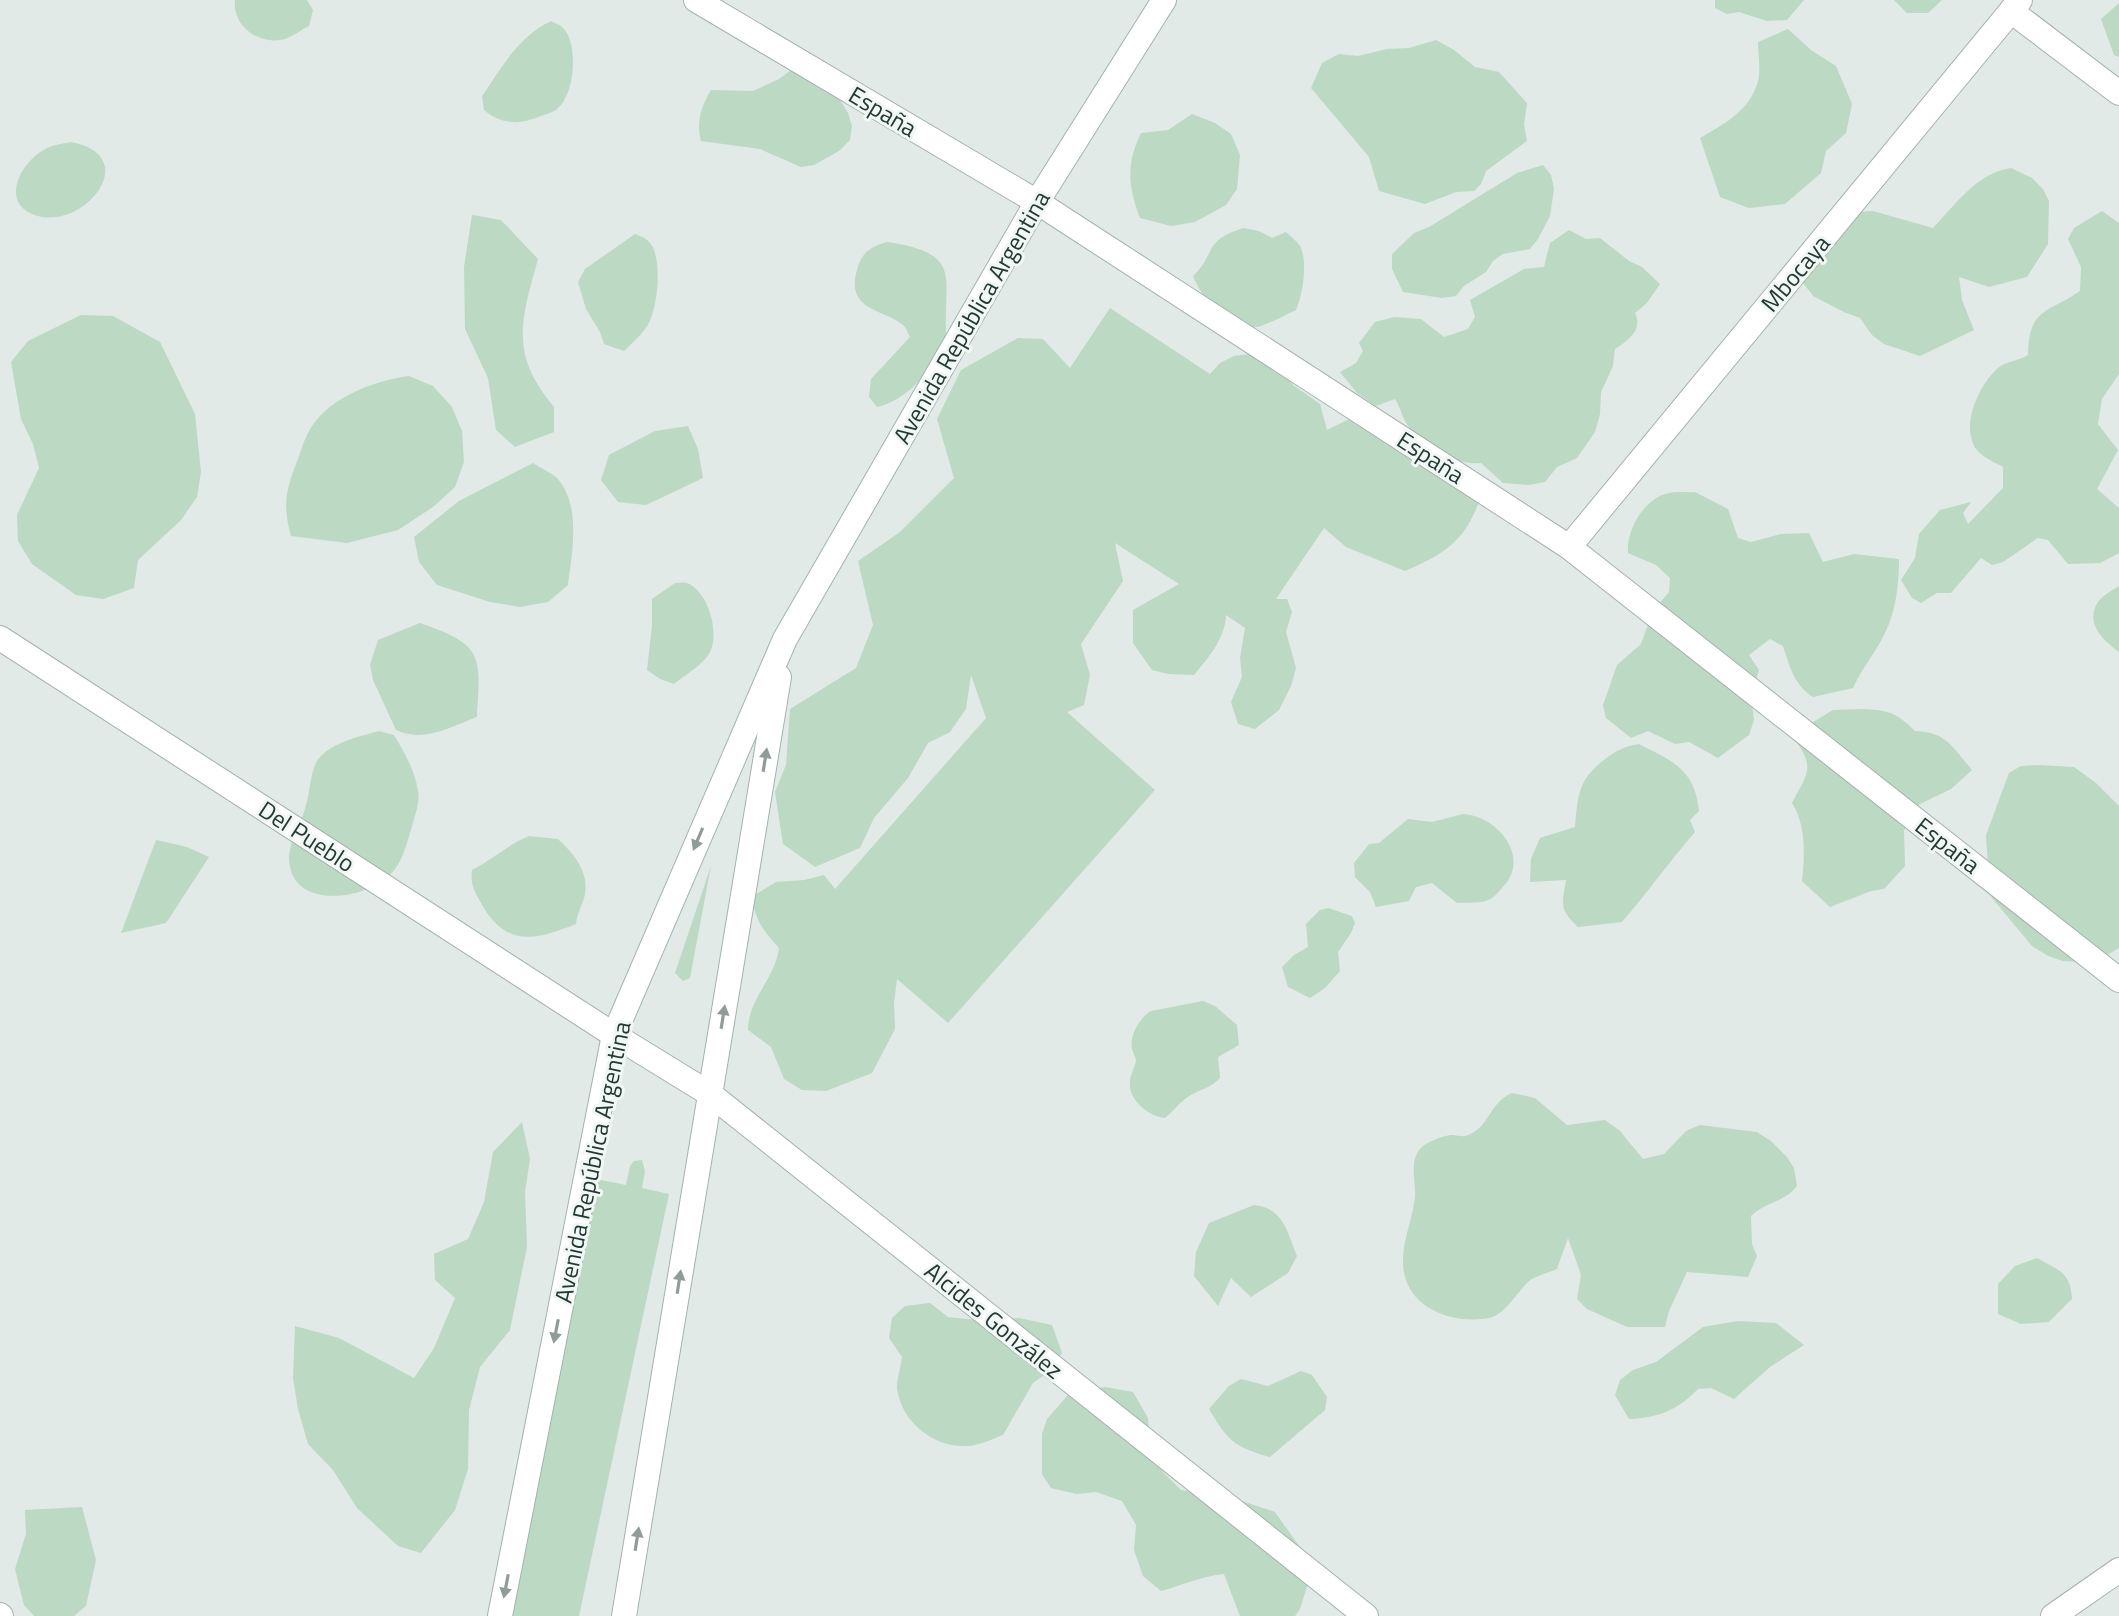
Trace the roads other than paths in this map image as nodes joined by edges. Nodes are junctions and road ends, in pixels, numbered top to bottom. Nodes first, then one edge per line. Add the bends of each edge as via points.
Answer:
1 (1164, 0) edge
2 (705, 2) edge
3 (2016, 6) edge
4 (2119, 93) edge
5 (1037, 202) junction
6 (1569, 547) junction
7 (0, 638) edge
8 (785, 639) junction
9 (2119, 980) edge
10 (614, 1035) junction
11 (710, 1094) junction
12 (2119, 1570) edge
13 (500, 1616) edge
14 (624, 1616) edge
15 (1366, 1616) edge
16 (2053, 1616) edge

1 - 5 street, Avenida República Argentina
2 - 5 street, España
3 - 4 street
3 - 6 street, Mbocaya
5 - 6 street, España
5 - 8 street, Avenida República Argentina
6 - 9 street, España
7 - 10 street, Del Pueblo
8 -> 10 street, Avenida República Argentina
11 -> 8 street, Avenida República Argentina
10 - 11 street, Alcides González
10 -> 13 street, Avenida República Argentina
14 -> 11 street, Avenida República Argentina
11 - 15 street, Alcides González
12 - 16 street

